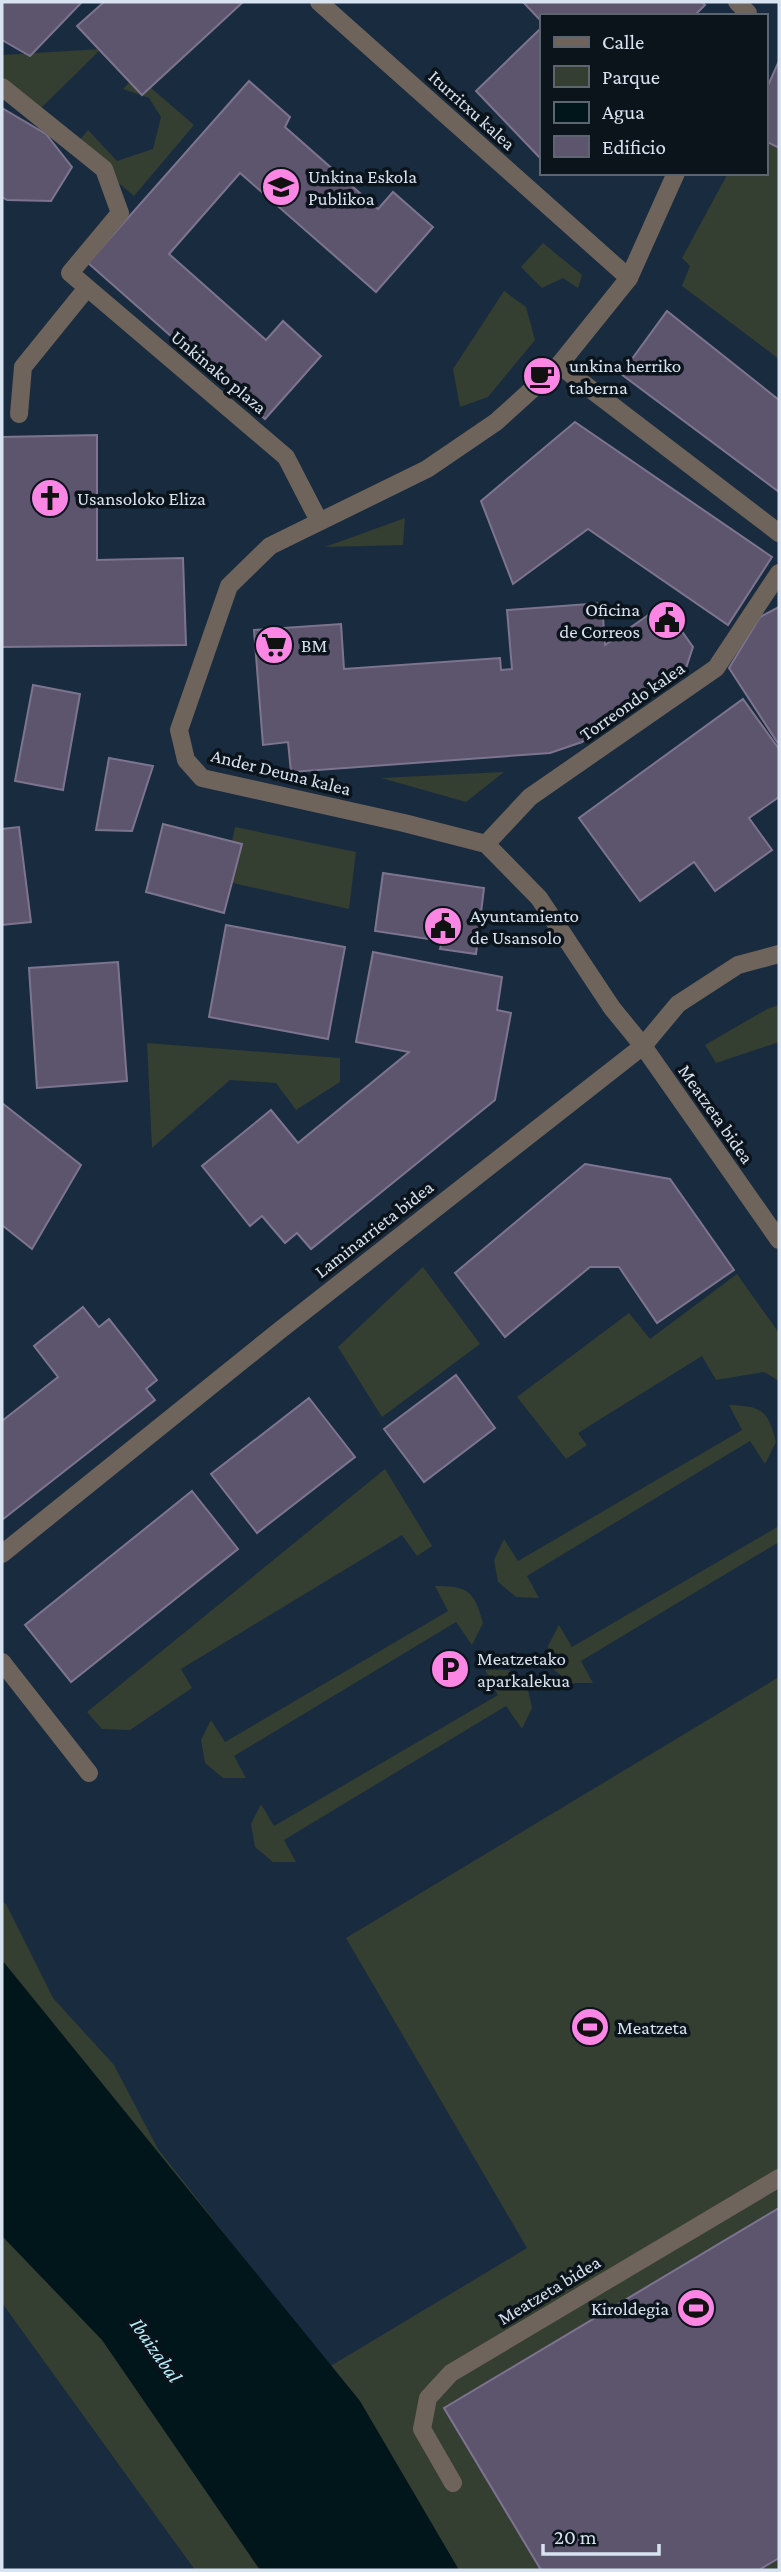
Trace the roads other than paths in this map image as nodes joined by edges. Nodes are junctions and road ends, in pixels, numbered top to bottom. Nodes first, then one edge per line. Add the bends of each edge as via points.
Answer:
1 (319, 2) edge
2 (2, 87) edge
3 (675, 175) edge
4 (629, 278) junction
5 (87, 288) junction
6 (559, 365) junction
7 (19, 414) dead end
8 (319, 521) junction
9 (779, 534) edge
10 (779, 573) edge
11 (486, 844) junction
12 (779, 954) edge
13 (643, 1046) junction
14 (779, 1240) edge
15 (2, 1554) edge
16 (2, 1662) edge
17 (89, 1773) dead end
18 (779, 2178) edge
19 (453, 2483) dead end

1 - 4 street, Iturritxu kalea
2 - 5 street, Unkinako plaza via 104,169 120,213 70,273
3 - 4 street, Ander Deuna kalea
4 - 6 street, Ander Deuna kalea
5 - 7 street via 23,367
5 - 8 street, Unkinako plaza via 286,457
6 - 8 street, Ander Deuna kalea via 496,422 426,468
6 - 9 street
8 - 11 street, Ander Deuna kalea via 270,546 229,586 179,730 186,760 202,778
10 - 11 street, Torreondo kalea via 716,668 530,797
11 - 13 street via 539,898 612,1008
12 - 13 street, Laminarrieta bidea via 738,965 678,1004
13 - 14 street, Meatzeta bidea
13 - 15 street, Laminarrieta bidea
16 - 17 street
18 - 19 street, Meatzeta bidea via 451,2373 428,2398 422,2428

